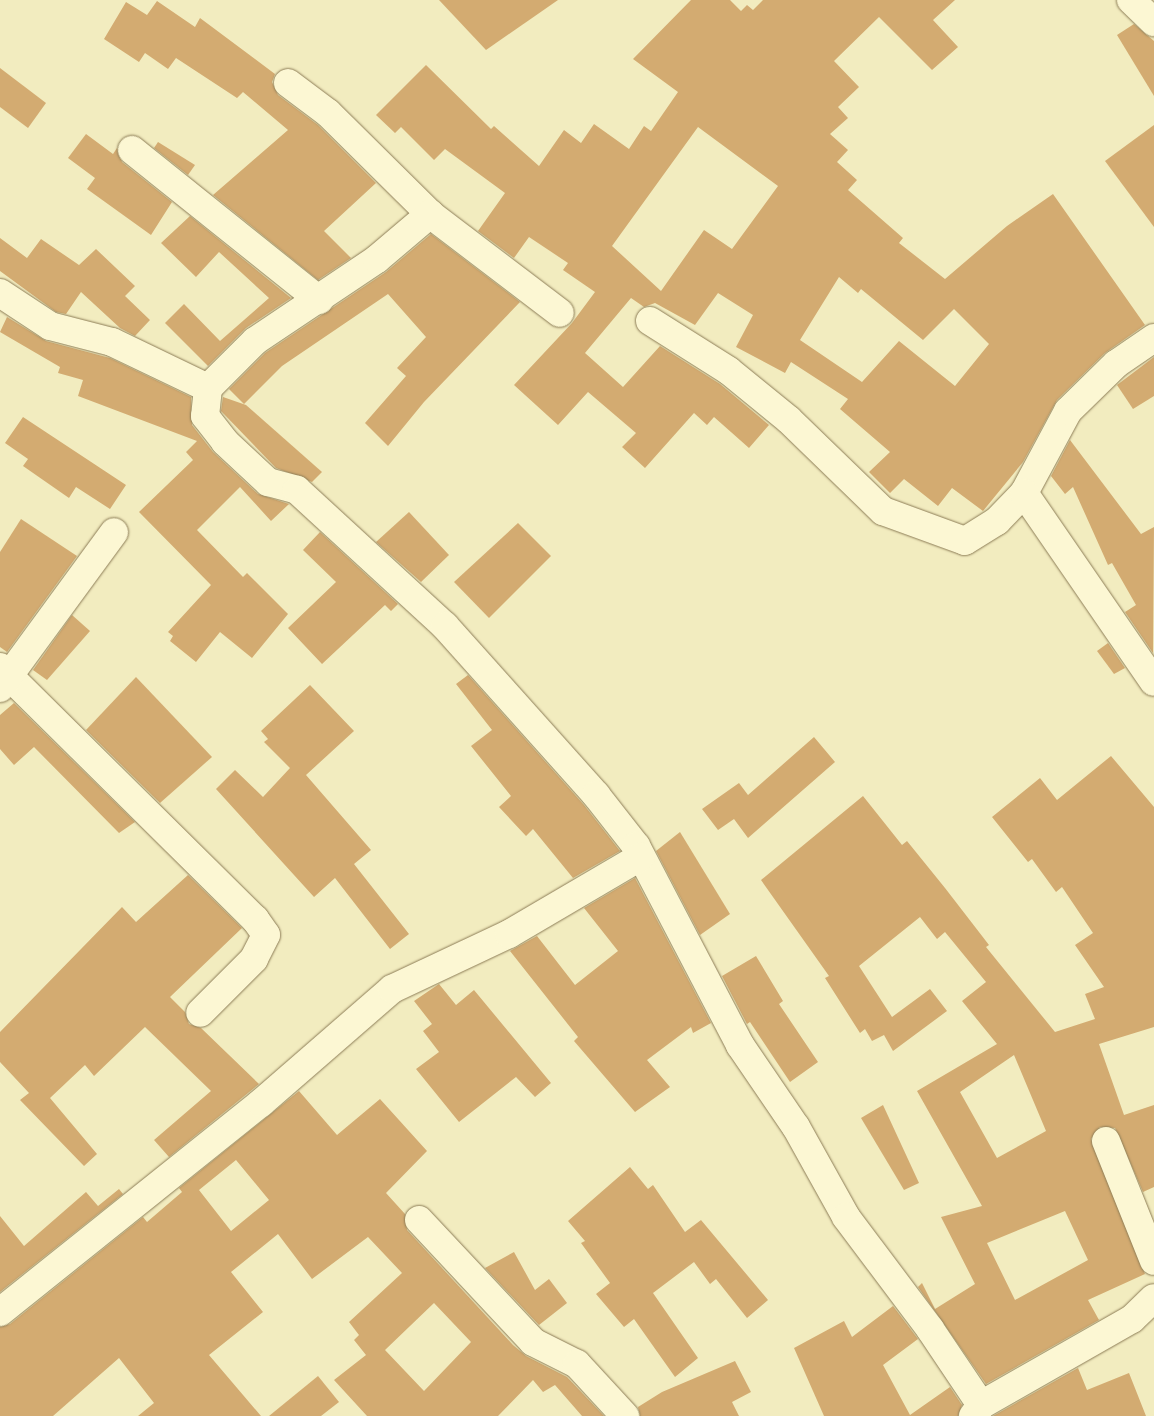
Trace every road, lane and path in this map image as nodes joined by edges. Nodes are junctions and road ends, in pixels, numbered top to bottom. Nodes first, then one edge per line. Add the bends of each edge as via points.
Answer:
1 (1131, 0) edge
2 (1154, 22) edge
3 (288, 83) dead end
4 (132, 150) dead end
5 (430, 214) junction
6 (0, 293) edge
7 (319, 300) junction
8 (560, 313) dead end
9 (650, 321) dead end
10 (1154, 338) edge
11 (208, 388) junction
12 (1024, 493) junction
13 (114, 532) dead end
14 (4, 677) edge
15 (1154, 682) edge
16 (640, 857) junction
17 (200, 1012) dead end
18 (1106, 1141) dead end
19 (419, 1220) dead end
20 (1154, 1261) edge
21 (1154, 1298) edge
22 (0, 1312) edge
23 (977, 1411) edge
24 (625, 1416) edge

1 - 2 street
3 - 5 street via 328,113
4 - 7 street
5 - 7 street via 377,259
5 - 8 street
6 - 11 street via 50,326 112,342
7 - 11 street via 255,341
9 - 12 street via 729,371 781,414 883,510 964,541 997,521
10 - 12 street via 1116,364 1068,411
11 - 16 street via 205,416 225,442 268,482 297,490 445,626 596,795 636,846
12 - 15 street
13 - 14 street
14 - 17 street via 255,919 266,935 254,959
16 - 22 street via 509,934 392,989 260,1103
16 - 23 street via 740,1045 796,1127 846,1217 930,1328
18 - 20 street
19 - 24 street via 533,1342 577,1364
21 - 23 street via 1132,1319

